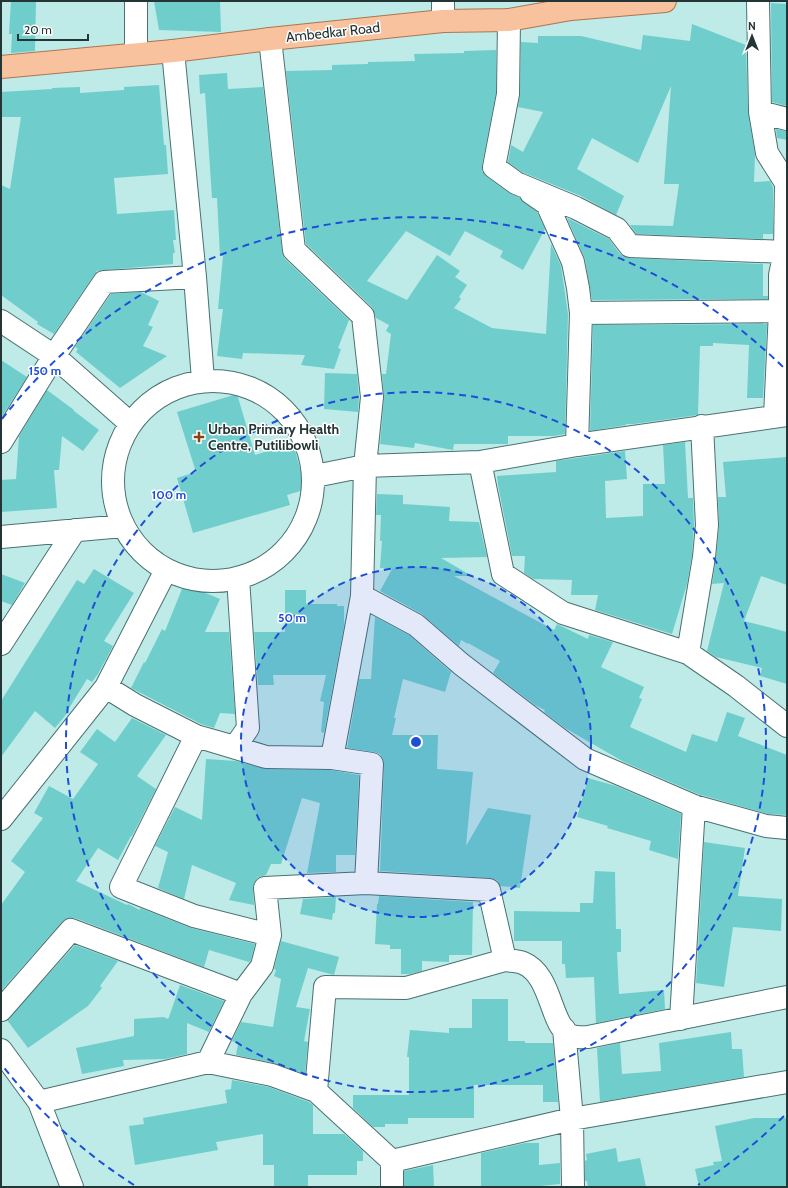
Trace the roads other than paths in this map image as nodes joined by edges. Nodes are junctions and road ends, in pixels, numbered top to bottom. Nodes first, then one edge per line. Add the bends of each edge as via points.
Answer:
1 (136, 1) edge
2 (662, 1) edge
3 (758, 1) edge
4 (570, 5) edge
5 (443, 11) edge
6 (509, 20) junction
7 (270, 39) junction
8 (173, 51) junction
9 (136, 54) junction
10 (1, 67) edge
11 (760, 112) junction
12 (787, 119) edge
13 (516, 183) junction
14 (785, 252) junction
15 (783, 276) edge
16 (195, 277) junction
17 (780, 311) junction
18 (581, 313) junction
19 (1, 322) edge
20 (54, 356) junction
21 (203, 380) junction
22 (781, 416) edge
23 (130, 424) junction
24 (702, 426) junction
25 (1, 442) edge
26 (577, 445) junction
27 (480, 462) junction
28 (365, 466) junction
29 (315, 476) junction
30 (123, 526) junction
31 (76, 530) junction
32 (1, 537) edge
33 (166, 570) junction
34 (238, 578) junction
35 (362, 596) junction
36 (1, 644) edge
37 (688, 653) junction
38 (106, 687) junction
39 (787, 726) edge
40 (196, 736) junction
41 (332, 758) junction
42 (694, 806) junction
43 (1, 819) edge
44 (787, 828) edge
45 (366, 883) junction
46 (270, 935) junction
47 (505, 960) junction
48 (241, 994) junction
49 (787, 997) edge
50 (1, 1010) edge
51 (681, 1019) junction
52 (564, 1029) junction
53 (1, 1050) edge
54 (208, 1062) junction
55 (787, 1082) edge
56 (316, 1091) junction
57 (39, 1102) junction
58 (572, 1119) junction
59 (392, 1162) junction
60 (72, 1187) edge
61 (392, 1187) edge
62 (573, 1187) edge

1 - 9 street
2 - 4 main road, Ambedkar Road
3 - 11 street
4 - 6 main road, Ambedkar Road
5 - 6 main road, Ambedkar Road
5 - 7 main road, Ambedkar Road
6 - 13 street via 508,94 494,167
7 - 8 main road, Ambedkar Road
7 - 28 street via 294,250 364,316 372,397
8 - 9 main road, Ambedkar Road
8 - 16 street
9 - 10 main road, Ambedkar Road
11 - 12 street
11 - 14 street via 767,153 786,183
13 - 14 street via 617,228 630,246
13 - 18 street via 546,204 573,262
14 - 15 street
15 - 17 street
16 - 20 street via 104,282
16 - 21 street
17 - 18 street
17 - 22 street
18 - 26 street
19 - 20 street
20 - 23 street
20 - 25 street
21 - 23 street via 175,388 150,403
21 - 29 street via 236,383 266,396 291,417 308,445
22 - 24 street
23 - 30 street via 118,448 112,474 114,500
24 - 26 street
24 - 37 street via 707,525
26 - 27 street
27 - 28 street
27 - 37 street via 503,574 563,613
28 - 29 street
28 - 35 street
29 - 34 street via 311,507 299,535 278,558
30 - 31 street
30 - 33 street via 141,552
31 - 32 street
31 - 36 street
33 - 34 street via 209,582
33 - 38 street
34 - 40 street via 248,728 235,748
35 - 41 street
35 - 42 street via 416,625 461,664 585,760
37 - 39 street
38 - 40 street via 134,705
38 - 43 street
40 - 41 street via 266,757
40 - 46 street via 121,887 194,916
41 - 45 street via 372,764
42 - 44 street via 766,826
42 - 51 street
45 - 46 street via 265,888
45 - 47 street via 489,890
46 - 48 street via 262,966
47 - 52 street via 523,963 539,975
47 - 56 street via 406,988 325,987
48 - 50 street via 71,930
48 - 54 street
49 - 51 street
51 - 52 street via 588,1037 572,1036
52 - 58 street
53 - 57 street
54 - 56 street via 272,1075
54 - 57 street
55 - 58 street
56 - 59 street
57 - 60 street
58 - 59 street
58 - 62 street
59 - 61 street

